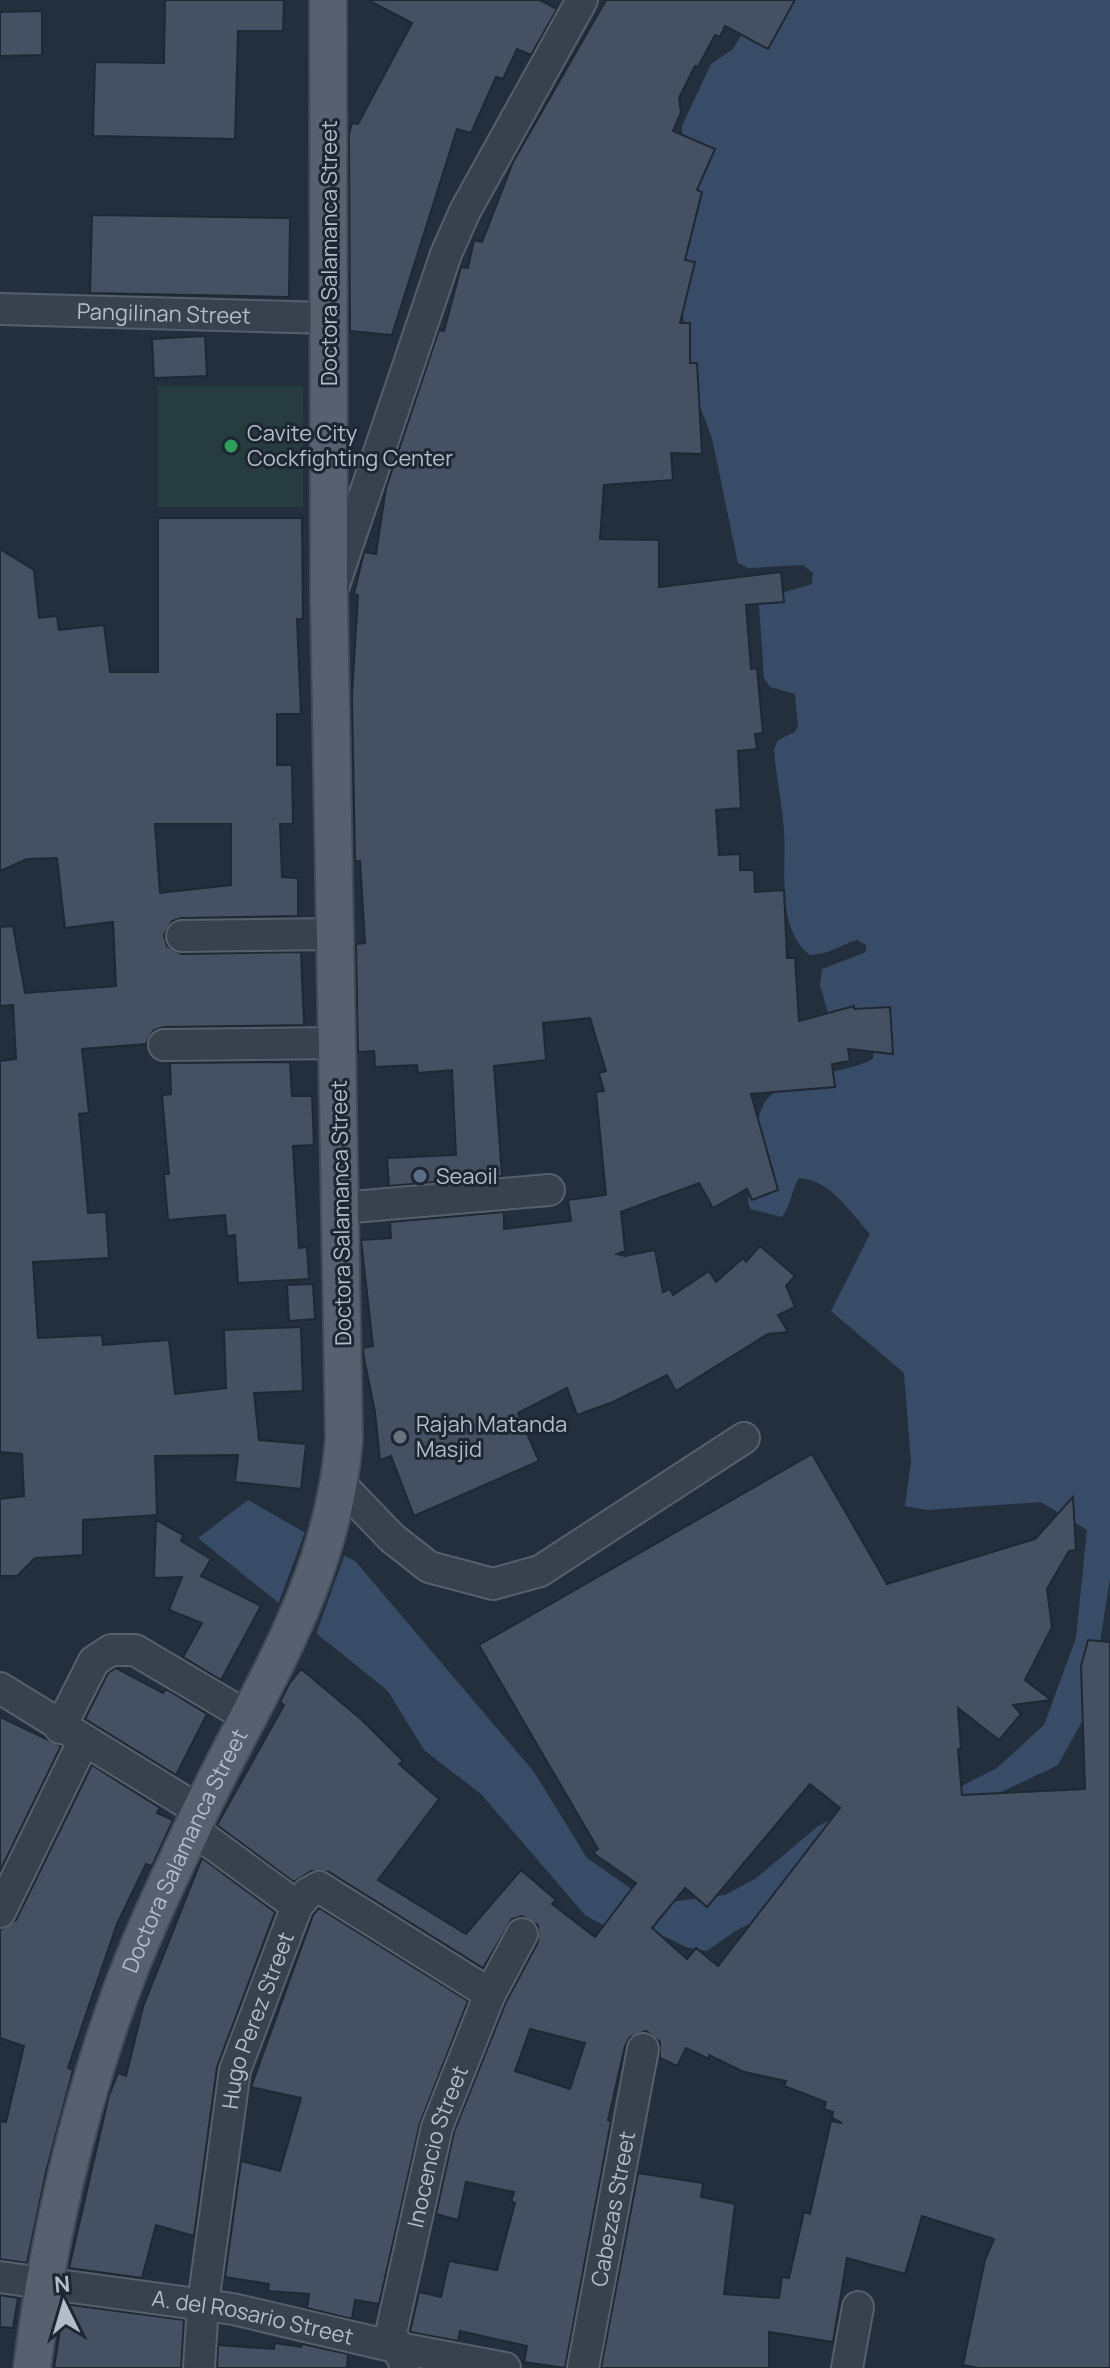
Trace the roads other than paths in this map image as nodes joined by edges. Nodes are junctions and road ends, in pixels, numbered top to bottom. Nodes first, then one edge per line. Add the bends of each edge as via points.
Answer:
1 (328, 0) edge
2 (582, 0) edge
3 (0, 309) edge
4 (329, 318) junction
5 (329, 600) junction
6 (336, 934) junction
7 (182, 936) dead end
8 (338, 1043) junction
9 (164, 1045) dead end
10 (549, 1190) dead end
11 (341, 1208) junction
12 (744, 1438) dead end
13 (341, 1485) junction
14 (0, 1688) edge
15 (250, 1718) junction
16 (71, 1735) junction
17 (196, 1820) junction
18 (297, 1906) junction
19 (0, 1912) edge
20 (522, 1934) dead end
21 (490, 1994) junction
22 (643, 2049) dead end
23 (0, 2277) edge
24 (43, 2284) junction
25 (203, 2304) junction
26 (858, 2307) dead end
27 (403, 2358) edge
28 (32, 2368) edge
29 (199, 2368) edge
30 (505, 2368) edge
31 (583, 2368) edge
32 (847, 2368) edge

1 - 4 main road, Doctora Salamanca Street
2 - 5 street via 446,254
3 - 4 street, Pangilinan Street
4 - 5 main road, Doctora Salamanca Street
5 - 6 main road, Doctora Salamanca Street
6 - 7 street
6 - 8 main road, Doctora Salamanca Street
8 - 9 street
8 - 11 main road, Doctora Salamanca Street
10 - 11 street
11 - 13 main road, Doctora Salamanca Street
12 - 13 street via 540,1571 493,1584 429,1567 392,1538
13 - 15 main road, Doctora Salamanca Street via 287,1646
14 - 16 street
15 - 16 street via 135,1650 111,1650 94,1661
15 - 17 main road, Doctora Salamanca Street
16 - 17 street
16 - 19 street
17 - 18 street
17 - 24 main road, Doctora Salamanca Street via 122,1990 79,2124
18 - 21 street, Hugo Perez Street via 319,1887
18 - 25 street, Hugo Perez Street via 235,2070
20 - 21 street, Inocencio Street
21 - 27 street, Inocencio Street via 437,2127 391,2333
22 - 31 street, Cabezas Street
23 - 24 street, A. del Rosario Street
24 - 25 street, A. del Rosario Street
24 - 28 main road, Doctora Salamanca Street
25 - 27 street, A. del Rosario Street
25 - 29 street, Hugo Perez Street
26 - 32 street
27 - 30 street, A. del Rosario Street

